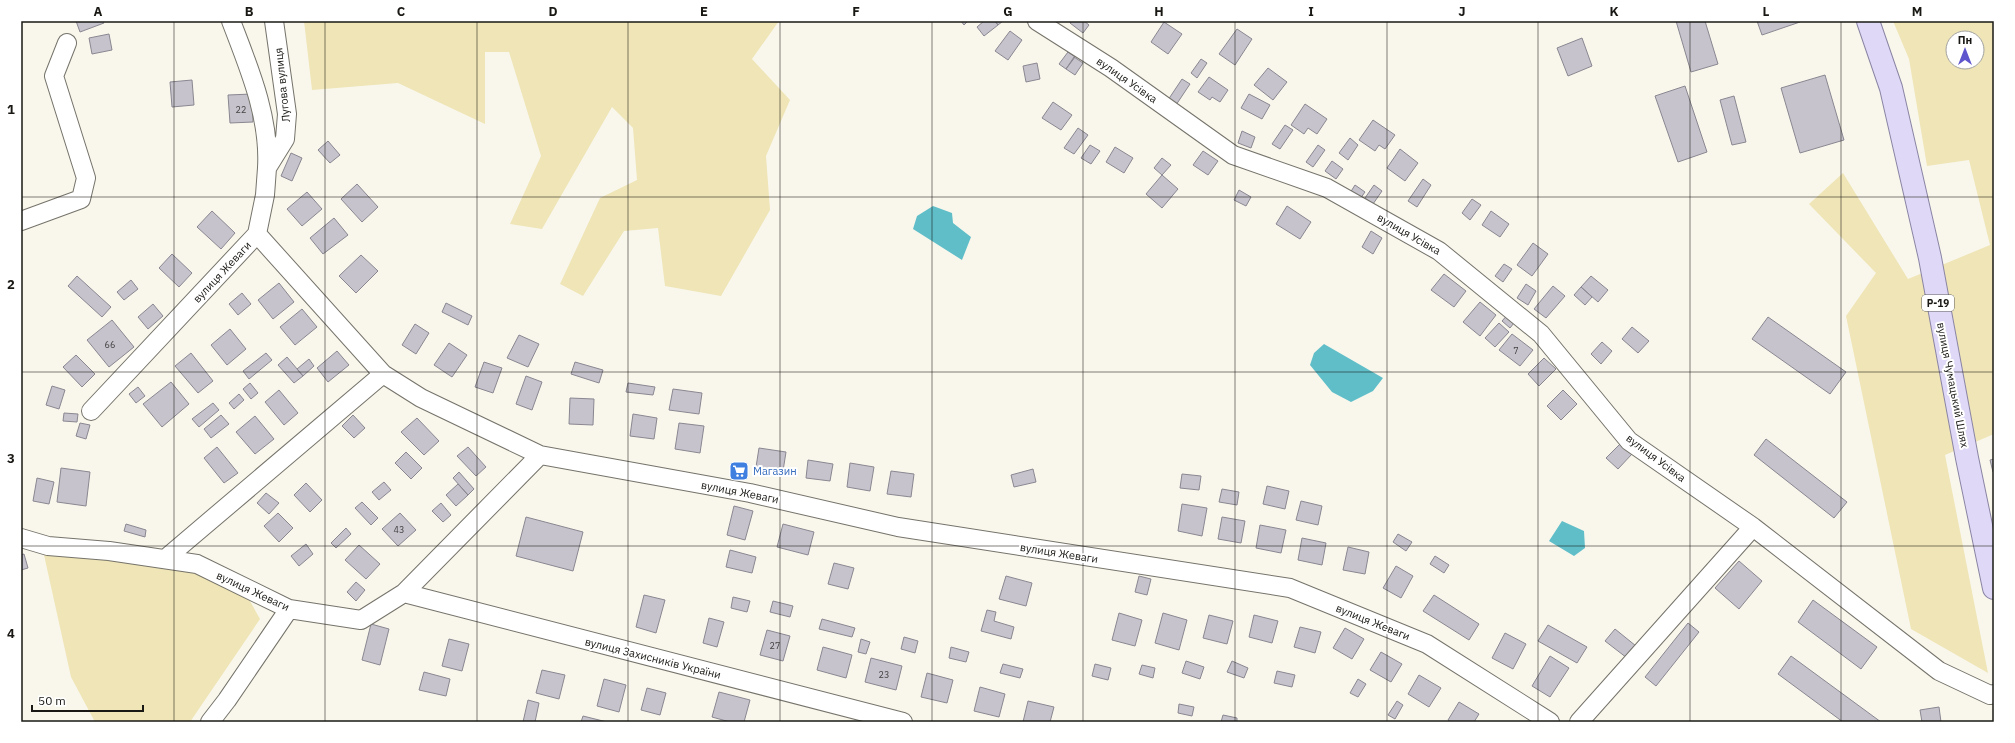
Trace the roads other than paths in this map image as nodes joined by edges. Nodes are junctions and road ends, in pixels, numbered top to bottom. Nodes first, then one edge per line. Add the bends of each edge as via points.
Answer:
1 (231, 21) edge
2 (274, 21) edge
3 (1037, 21) edge
4 (1868, 21) edge
5 (67, 43) dead end
6 (267, 168) junction
7 (21, 222) edge
8 (257, 234) junction
9 (383, 374) junction
10 (91, 411) dead end
11 (540, 455) junction
12 (1753, 527) junction
13 (21, 538) edge
14 (165, 560) junction
15 (1994, 588) edge
16 (404, 593) junction
17 (289, 609) junction
18 (1994, 694) edge
19 (210, 722) edge
20 (903, 722) edge
21 (1550, 722) edge
22 (1579, 722) edge

1 - 6 street, Лугова вулиця via 258,93 268,154
2 - 6 street, Лугова вулиця via 287,114 285,139
3 - 12 street, вулиця Усівка via 1111,68 1233,155 1327,188 1439,250 1541,334 1629,441
4 - 15 main road, вулиця Чумацький Шлях / Р-19 via 1891,88 1928,250
5 - 7 street via 54,76 86,178 81,199
6 - 8 street, Лугова вулиця
8 - 9 street, вулиця Жеваги
8 - 10 street, вулиця Жеваги
9 - 11 street, вулиця Жеваги via 421,398
9 - 14 street
11 - 16 street, вулиця Жеваги
11 - 21 street, вулиця Жеваги via 750,493 898,527 1290,588 1427,644
12 - 18 street, вулиця Усівка via 1939,671 1990,695
12 - 22 street
13 - 14 street, вулиця Жеваги via 48,546 109,551
14 - 17 street, вулиця Жеваги via 197,564
16 - 17 street, вулиця Жеваги via 361,620
16 - 20 street, вулиця Захисників України
17 - 19 street

